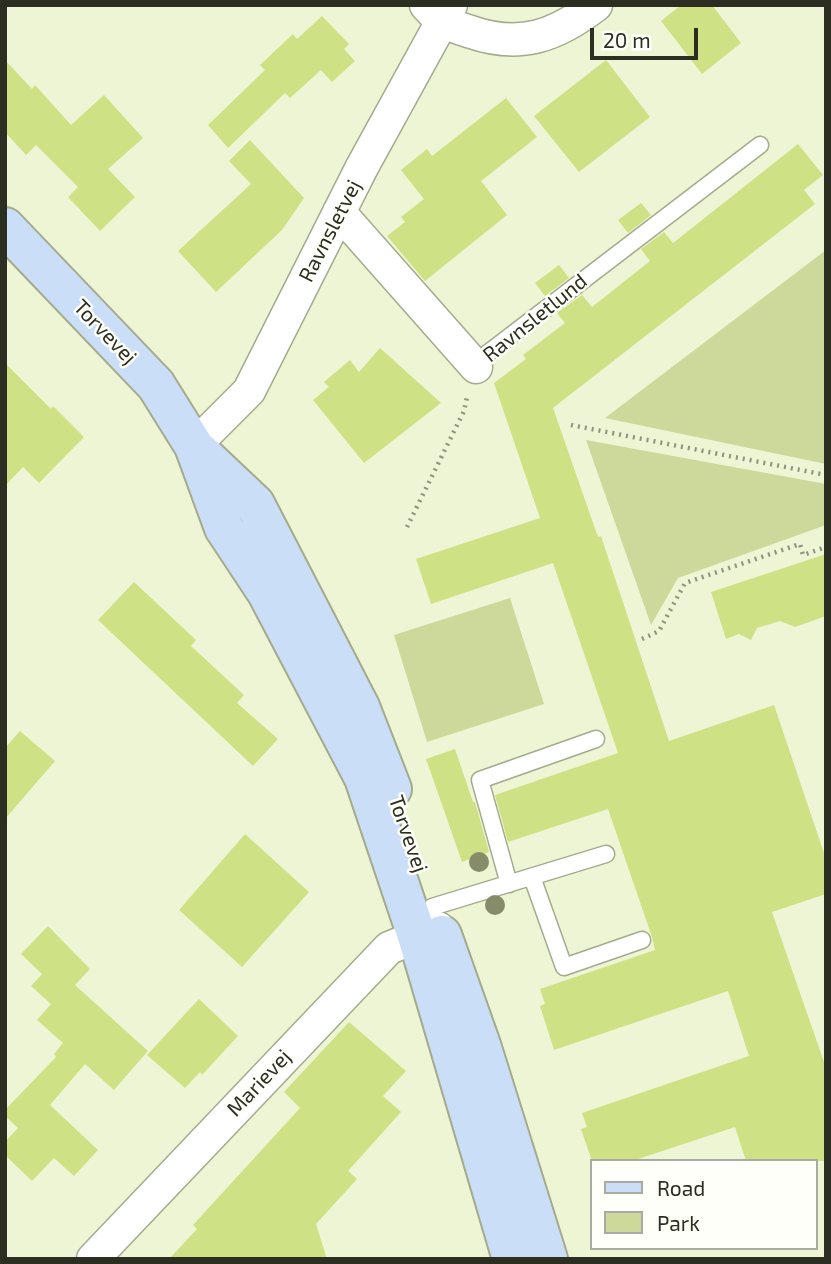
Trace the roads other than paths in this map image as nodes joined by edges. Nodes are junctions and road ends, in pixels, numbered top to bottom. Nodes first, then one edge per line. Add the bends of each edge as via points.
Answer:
1 (596, 5) edge
2 (440, 11) edge
3 (760, 145) dead end
4 (340, 212) junction
5 (5, 227) edge
6 (476, 367) joint
7 (194, 446) junction
8 (596, 739) dead end
9 (606, 854) dead end
10 (531, 877) junction
11 (509, 884) junction
12 (430, 924) junction
13 (642, 940) dead end
14 (93, 1259) edge
15 (512, 1259) edge
16 (548, 1259) edge

1 - 2 street via 551,32 517,41 493,39
2 - 4 street, Ravnsletvej
3 - 6 lane, Ravnsletlund via 488,353
4 - 6 street, Ravnsletlund
4 - 7 street, Ravnsletvej via 249,391
5 - 7 street, Torvevej via 156,385
7 - 12 street, Torvevej via 224,527 267,593 364,778
8 - 11 lane via 480,780
9 - 10 lane
10 - 11 lane
10 - 13 lane via 564,967
11 - 12 lane
12 - 14 street, Marievej via 389,948
12 - 15 street, Torvevej
12 - 16 street, Torvevej via 481,1045

